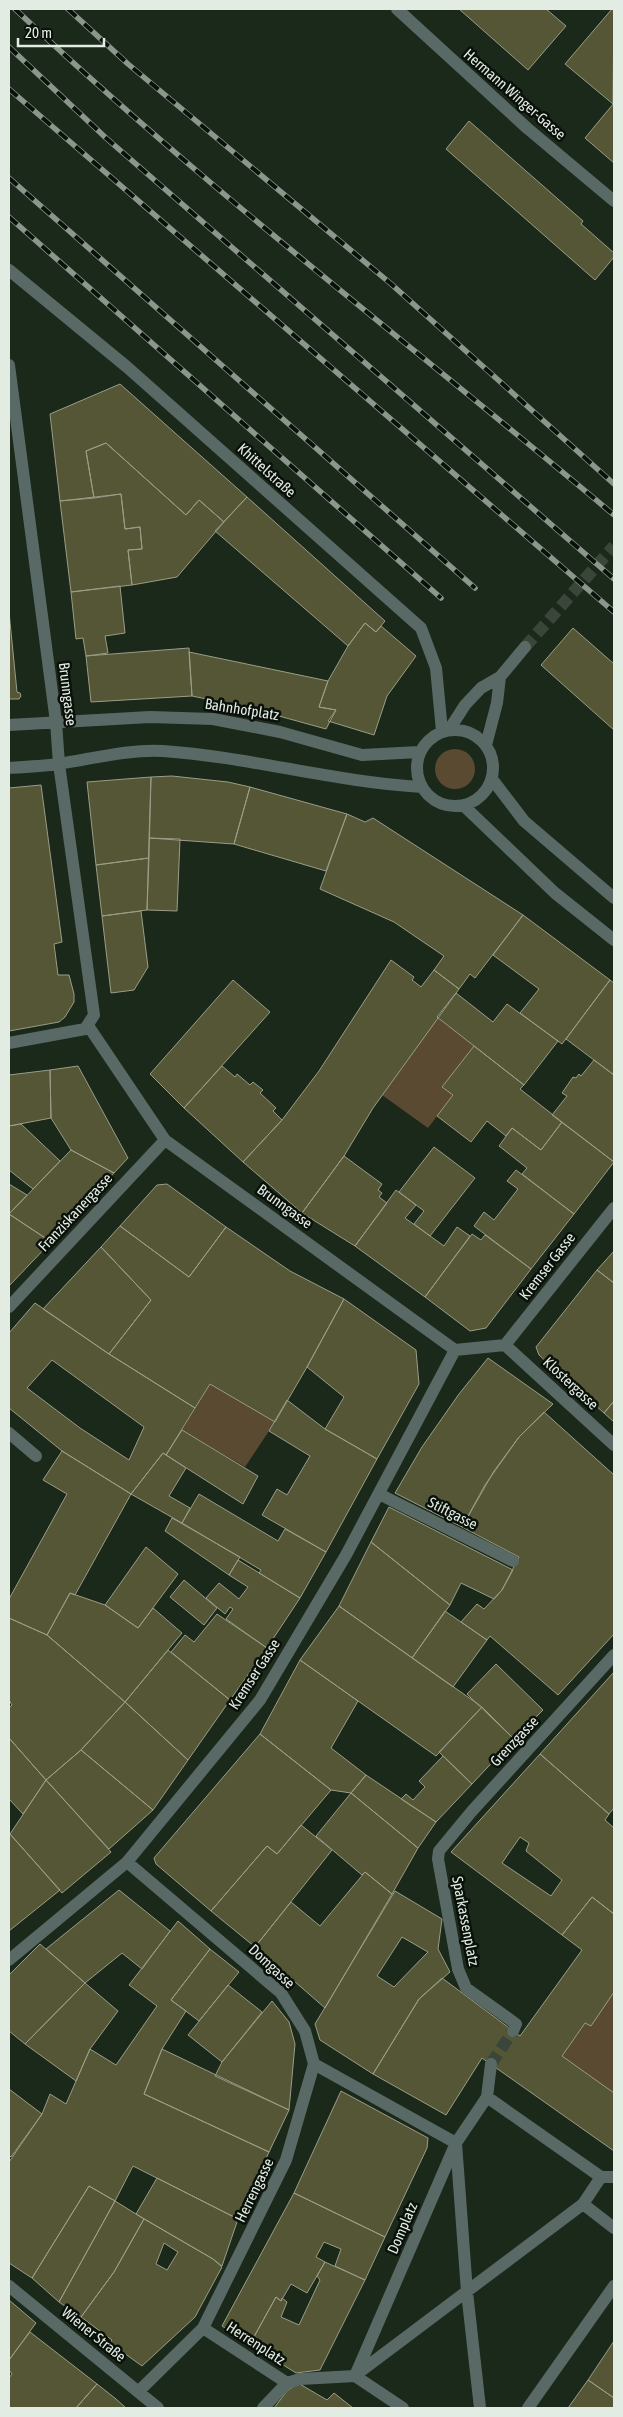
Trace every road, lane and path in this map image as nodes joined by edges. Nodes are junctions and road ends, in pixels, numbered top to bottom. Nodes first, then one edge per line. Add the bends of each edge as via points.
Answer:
1 (397, 9) edge
2 (614, 201) edge
3 (9, 270) edge
4 (9, 365) edge
5 (525, 648) tunnel mouth
6 (500, 677) junction
7 (56, 722) junction
8 (9, 726) edge
9 (446, 730) junction
10 (486, 745) junction
11 (419, 752) junction
12 (59, 764) junction
13 (9, 768) edge
14 (492, 780) junction
15 (422, 787) junction
16 (464, 806) junction
17 (614, 898) edge
18 (614, 940) edge
19 (83, 1029) junction
20 (9, 1043) edge
21 (165, 1140) junction
22 (614, 1208) edge
23 (9, 1307) edge
24 (505, 1345) junction
25 (456, 1350) junction
26 (9, 1433) edge
27 (614, 1446) edge
28 (36, 1456) dead end
29 (379, 1494) junction
30 (513, 1562) dead end
31 (614, 1655) edge
32 (439, 1850) joint
33 (127, 1862) junction
34 (10, 1956) edge
35 (513, 2030) dead end
36 (314, 2064) junction
37 (491, 2064) tunnel mouth
38 (487, 2097) junction
39 (456, 2143) junction
40 (601, 2176) junction
41 (614, 2177) edge
42 (583, 2204) junction
43 (614, 2228) edge
44 (9, 2286) edge
45 (614, 2286) edge
46 (467, 2292) junction
47 (205, 2325) junction
48 (355, 2376) junction
49 (287, 2383) junction
50 (139, 2391) junction
51 (158, 2408) edge
52 (263, 2408) edge
53 (403, 2408) edge
54 (480, 2408) edge
55 (528, 2408) edge

1 - 2 street, Hermann Winger-Gasse via 527,128
3 - 9 street, Khittelstraße via 127,368 421,628 436,668
4 - 7 street, Brunngasse
5 - 6 street
6 - 9 street via 481,688
6 - 10 street
7 - 8 street, Bahnhofplatz
7 - 11 street, Bahnhofplatz via 150,717 213,719 280,732 362,755
7 - 12 street, Brunngasse
9 - 10 street via 472,733
9 - 11 street via 429,739
10 - 14 street via 494,764
11 - 15 street via 417,776
12 - 13 street
12 - 15 street via 89,757 160,751 223,756 357,781
12 - 19 street, Brunngasse via 94,1015
14 - 16 street via 486,791
14 - 17 street via 524,821
15 - 16 street via 440,803
16 - 18 street via 555,893
19 - 20 street
19 - 21 street, Brunngasse
21 - 23 street, Franziskanergasse
21 - 25 street, Brunngasse
22 - 24 street, Kremser Gasse
24 - 25 street
24 - 27 street, Klostergasse
25 - 29 street, Kremser Gasse
26 - 28 street
29 - 30 street, Stiftgasse
29 - 33 street, Kremser Gasse via 260,1700
31 - 32 street, Grenzgasse
32 - 35 street, Sparkassenplatz via 458,1969 466,1988 516,2024
33 - 34 street, Kremser Gasse
33 - 36 street, Domgasse via 281,1993 305,2031
36 - 39 street
36 - 47 street, Herrengasse via 286,2160
37 - 38 street, Domplatz
38 - 39 street, Domplatz
38 - 40 street
39 - 46 street
39 - 48 street, Domplatz
40 - 41 street
40 - 42 street
42 - 43 street
42 - 46 street
44 - 50 street, Wiener Straße
45 - 55 street
46 - 48 street
46 - 54 street
47 - 49 street, Herrenplatz
47 - 50 street, Herrenplatz
48 - 49 street via 300,2379
48 - 53 street
49 - 52 street, Herrenplatz
50 - 51 street, Wiener Straße

